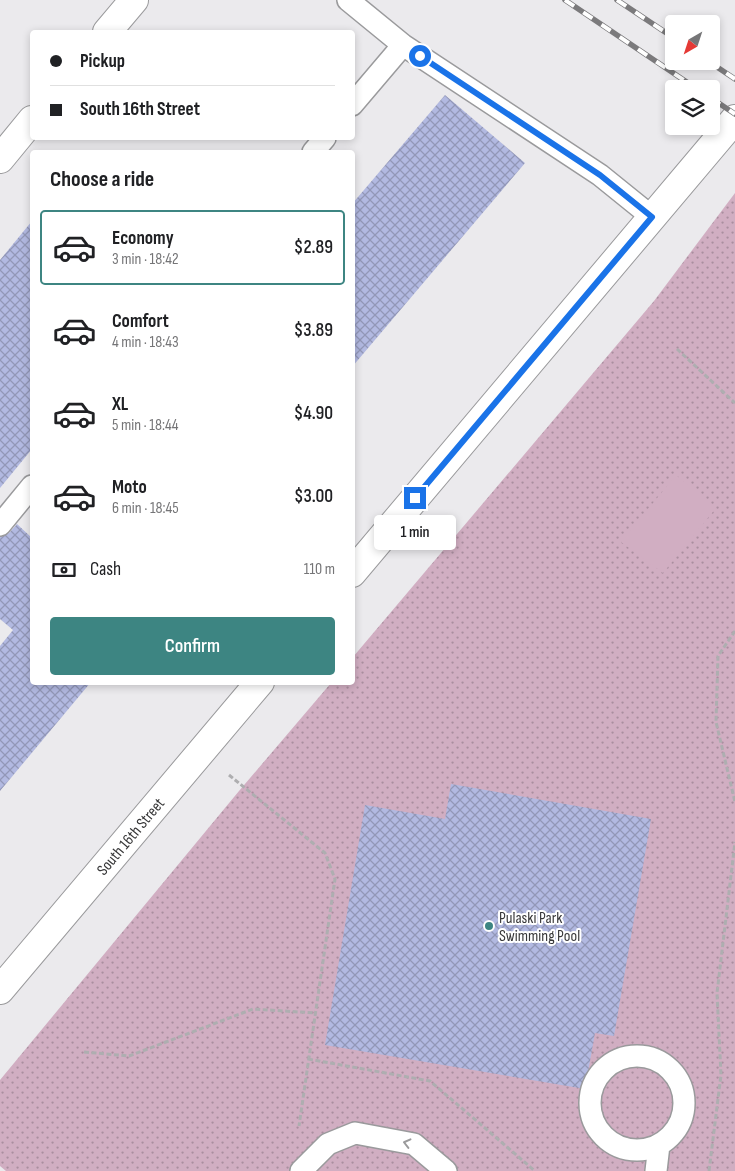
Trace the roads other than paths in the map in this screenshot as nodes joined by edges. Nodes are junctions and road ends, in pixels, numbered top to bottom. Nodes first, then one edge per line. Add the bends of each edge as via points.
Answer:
1 (134, 0) edge
2 (348, 0) edge
3 (109, 30) edge
4 (403, 45) junction
5 (355, 101) edge
6 (735, 119) edge
7 (30, 122) edge
8 (323, 140) edge
9 (315, 150) edge
10 (0, 159) edge
11 (652, 217) junction
12 (30, 488) edge
13 (0, 525) edge
14 (355, 569) edge
15 (258, 685) edge
16 (0, 990) edge
17 (659, 1144) junction
18 (301, 1171) edge
19 (446, 1171) edge
20 (656, 1171) edge

1 - 3 street
2 - 4 lane
4 - 5 lane
4 - 11 lane via 600,175
6 - 11 street
7 - 10 street
8 - 9 lane
11 - 14 street
12 - 13 lane
15 - 16 street, South 16th Street
17 - 17 lane via 679,1123 683,1093 678,1079 668,1067 640,1056 610,1063 599,1074 589,1104 600,1134 613,1144 628,1149 644,1149
17 - 20 lane
19 -> 18 lane via 414,1144 355,1133 328,1144

